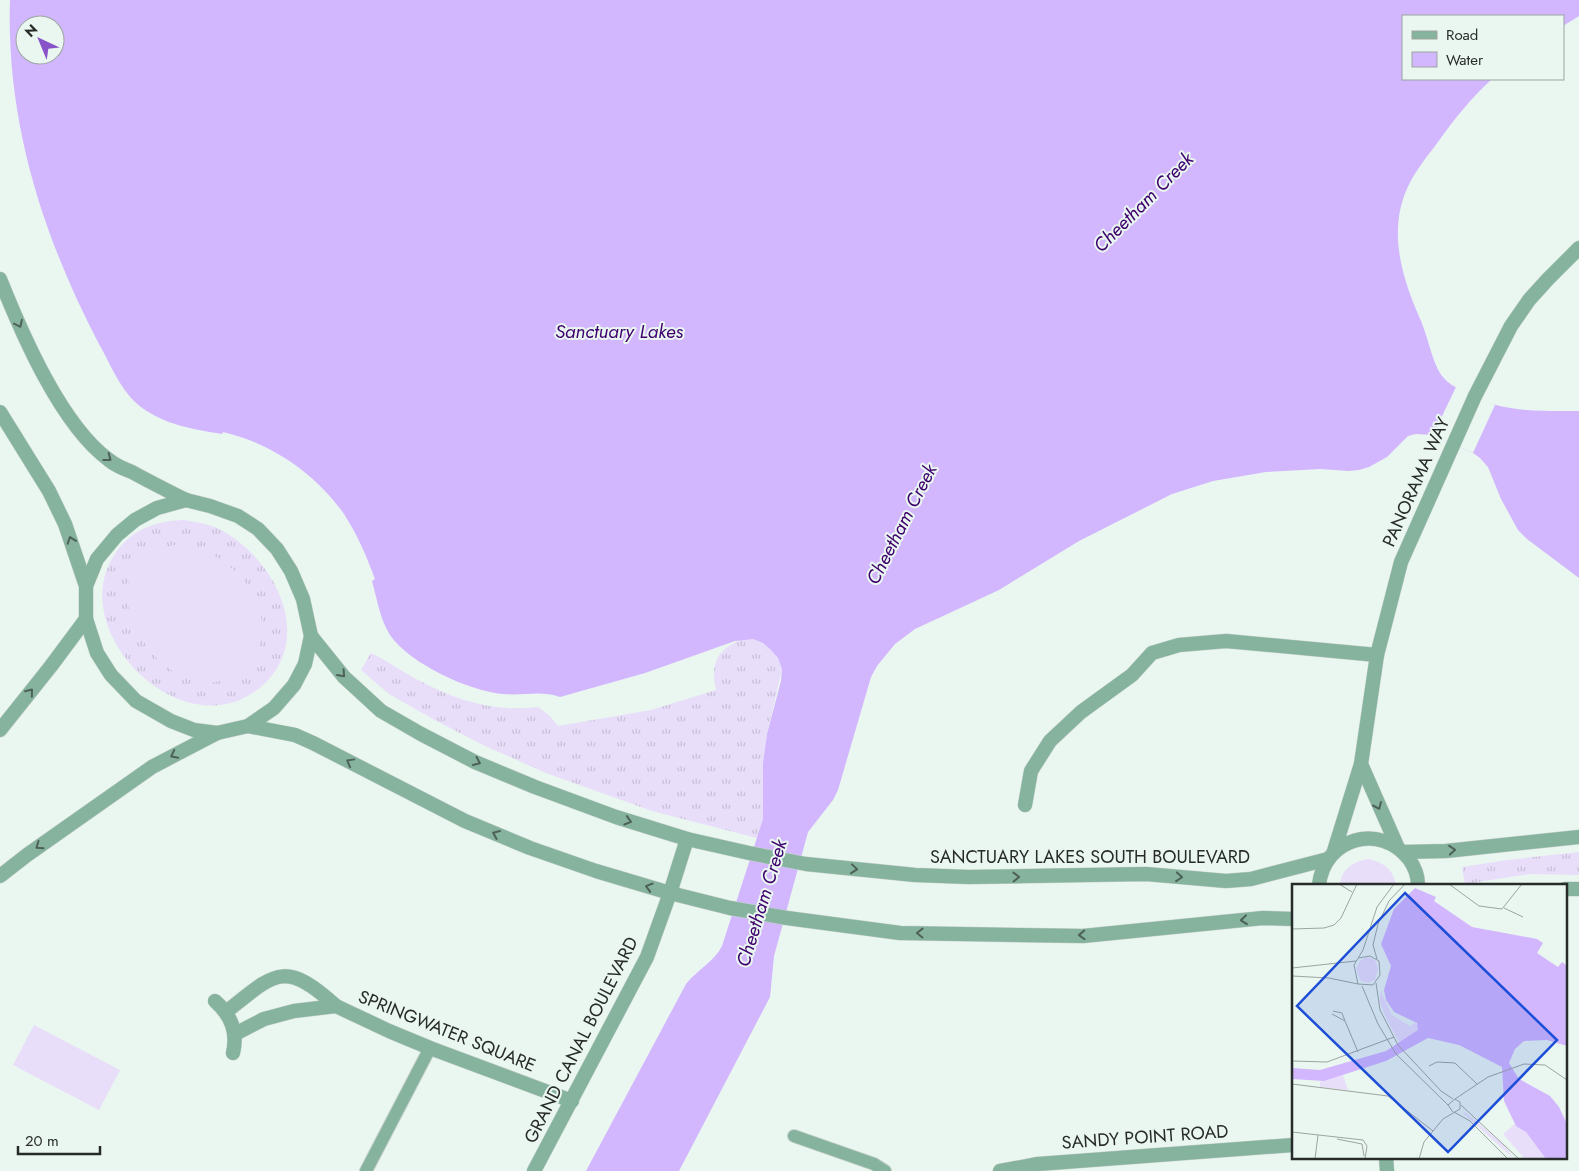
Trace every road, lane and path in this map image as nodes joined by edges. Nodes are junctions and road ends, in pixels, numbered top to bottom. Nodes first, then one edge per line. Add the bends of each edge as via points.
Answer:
1 (1579, 248) edge
2 (0, 279) edge
3 (0, 412) edge
4 (186, 500) junction
5 (86, 586) junction
6 (86, 619) junction
7 (311, 636) junction
8 (1377, 654) junction
9 (248, 726) junction
10 (0, 730) edge
11 (217, 733) junction
12 (1360, 764) junction
13 (1026, 805) dead end
14 (1579, 837) edge
15 (687, 839) junction
16 (1401, 850) junction
17 (1331, 855) junction
18 (0, 876) edge
19 (1319, 884) edge
20 (1418, 884) edge
21 (1566, 889) edge
22 (1579, 889) edge
23 (670, 893) junction
24 (1292, 918) edge
25 (215, 1001) dead end
26 (336, 1006) junction
27 (226, 1012) junction
28 (235, 1034) junction
29 (430, 1048) junction
30 (232, 1053) dead end
31 (572, 1101) junction
32 (794, 1136) dead end
33 (1292, 1145) edge
34 (1386, 1158) edge
35 (366, 1171) edge
36 (534, 1171) edge
37 (885, 1171) edge
38 (1000, 1171) edge
39 (1387, 1171) edge

1 - 8 street, PANORAMA WAY via 1529,300 1511,326 1475,396 1401,562
2 -> 4 street via 44,375 78,429 110,461
5 -> 3 street via 57,507
4 - 5 street via 157,508 117,535 97,559
4 - 7 street via 238,516 258,529 277,549 292,571 303,599
5 - 6 street
10 -> 6 street
6 - 11 street via 97,654 111,675 136,701 156,714 194,730
7 - 9 street via 305,664 294,685 274,708
7 -> 15 street, SANCTUARY LAKES SOUTH BOULEVARD via 366,699 421,734 475,762 535,787
8 - 12 street, PANORAMA WAY
8 - 13 street via 1226,641 1179,645 1152,653 1132,675 1081,712 1050,741 1031,771
9 - 11 street
23 -> 9 street via 596,872 530,848 465,821 295,735
11 -> 18 street via 152,766
12 -> 16 street
12 - 17 street, PANORAMA WAY
16 -> 14 street via 1446,851
15 -> 17 street, SANCTUARY LAKES SOUTH BOULEVARD via 806,864 969,878 1146,874 1251,879
15 - 23 street, GRAND CANAL BOULEVARD
16 - 17 street, SANCTUARY LAKES SOUTH BOULEVARD via 1383,840 1366,838 1349,842
16 - 20 street via 1413,865
17 - 19 street, PANORAMA WAY via 1320,874
21 - 22 street
24 -> 23 street via 1263,918 1084,936 900,933 787,918
23 - 31 street, GRAND CANAL BOULEVARD via 647,957
25 - 27 street
26 - 27 street, SPRINGWATER SQUARE via 304,980 281,976 262,983
26 - 28 street, SPRINGWATER SQUARE via 264,1018
26 - 29 street, SPRINGWATER SQUARE
27 - 28 street
28 - 30 street
29 - 31 street, SPRINGWATER SQUARE
29 - 35 lane
31 - 36 street, GRAND CANAL BOULEVARD
32 - 37 lane via 874,1164
33 - 38 street, SANDY POINT ROAD via 1038,1164
34 - 39 street

